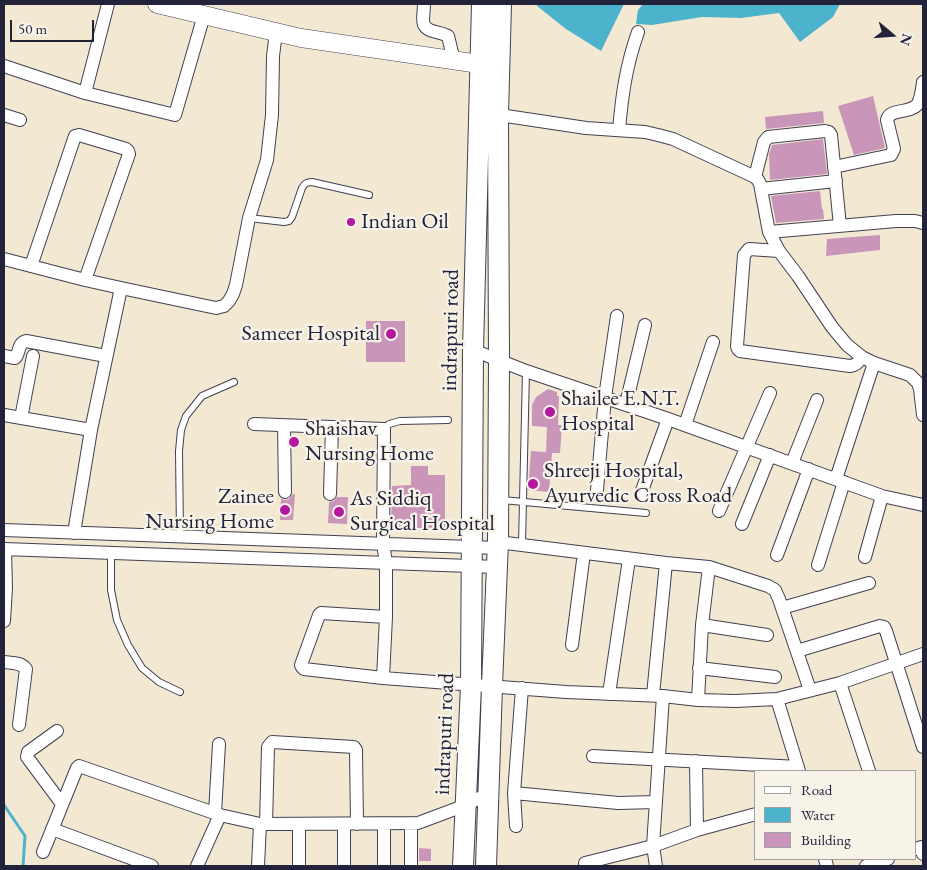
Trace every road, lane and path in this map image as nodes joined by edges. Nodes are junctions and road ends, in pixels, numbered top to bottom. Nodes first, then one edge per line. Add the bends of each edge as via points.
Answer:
1 (108, 4) edge
2 (159, 4) edge
3 (424, 4) edge
4 (482, 4) edge
5 (501, 4) edge
6 (204, 15) junction
7 (276, 32) junction
8 (638, 32) dead end
9 (454, 60) junction
10 (490, 65) junction
11 (4, 66) edge
12 (923, 82) edge
13 (85, 93) junction
14 (489, 114) junction
15 (4, 115) edge
16 (20, 120) dead end
17 (619, 130) junction
18 (834, 167) junction
19 (755, 177) junction
20 (836, 181) junction
21 (761, 189) junction
22 (369, 195) dead end
23 (249, 218) junction
24 (923, 223) edge
25 (840, 226) junction
26 (769, 232) junction
27 (778, 251) junction
28 (4, 259) edge
29 (32, 266) junction
30 (85, 280) junction
31 (121, 288) junction
32 (617, 316) dead end
33 (645, 325) dead end
34 (713, 342) dead end
35 (473, 350) junction
36 (4, 356) edge
37 (33, 356) dead end
38 (106, 356) junction
39 (862, 357) junction
40 (499, 361) junction
41 (874, 363) junction
42 (526, 371) junction
43 (234, 382) dead end
44 (770, 393) dead end
45 (605, 397) junction
46 (817, 400) dead end
47 (626, 404) junction
48 (4, 415) edge
49 (923, 415) edge
50 (21, 418) junction
51 (668, 419) junction
52 (448, 420) dead end
53 (254, 424) dead end
54 (686, 425) junction
55 (284, 426) junction
56 (332, 427) junction
57 (384, 429) junction
58 (91, 430) junction
59 (747, 447) junction
60 (770, 455) junction
61 (792, 463) junction
62 (809, 470) junction
63 (840, 480) junction
64 (597, 490) dead end
65 (285, 492) dead end
66 (330, 494) dead end
67 (640, 496) dead end
68 (882, 496) junction
69 (498, 500) junction
70 (523, 502) junction
71 (923, 505) edge
72 (719, 511) dead end
73 (646, 513) dead end
74 (742, 524) dead end
75 (4, 530) edge
76 (74, 533) junction
77 (180, 536) junction
78 (383, 544) junction
79 (522, 544) junction
80 (5, 549) edge
81 (498, 552) junction
82 (111, 553) junction
83 (584, 553) junction
84 (777, 556) dead end
85 (865, 556) dead end
86 (472, 557) junction
87 (629, 559) junction
88 (386, 563) junction
89 (666, 563) junction
90 (818, 565) dead end
91 (709, 567) junction
92 (869, 583) dead end
93 (782, 608) junction
94 (4, 616) edge
95 (386, 616) junction
96 (702, 625) junction
97 (767, 635) dead end
98 (572, 645) dead end
99 (797, 651) junction
100 (923, 654) edge
101 (4, 662) edge
102 (896, 663) junction
103 (699, 668) junction
104 (775, 677) dead end
105 (383, 678) junction
106 (840, 683) junction
107 (471, 685) junction
108 (492, 686) junction
109 (522, 688) junction
110 (810, 690) junction
111 (180, 692) dead end
112 (610, 694) junction
113 (658, 695) junction
114 (777, 699) junction
115 (698, 700) junction
116 (918, 715) edge
117 (19, 725) dead end
118 (57, 731) dead end
119 (219, 744) dead end
120 (923, 747) edge
121 (593, 756) dead end
122 (659, 760) junction
123 (696, 760) junction
124 (798, 769) edge
125 (869, 770) edge
126 (514, 793) junction
127 (489, 794) junction
128 (656, 802) junction
129 (62, 804) junction
130 (466, 805) junction
131 (218, 814) junction
132 (754, 815) edge
133 (411, 823) junction
134 (263, 824) junction
135 (299, 824) junction
136 (351, 824) junction
137 (384, 824) junction
138 (516, 826) dead end
139 (52, 829) junction
140 (696, 830) junction
141 (653, 846) junction
142 (43, 852) dead end
143 (885, 860) edge
144 (585, 863) dead end
145 (152, 866) edge
146 (197, 866) edge
147 (258, 866) edge
148 (299, 866) edge
149 (344, 866) edge
150 (384, 866) edge
151 (411, 866) edge
152 (463, 866) edge
153 (486, 866) edge
154 (656, 866) edge
155 (866, 866) edge

1 - 13 street
2 - 6 street
3 - 9 street via 425,28 448,36
4 - 10 main road
5 - 10 main road
6 - 7 street
6 - 13 street via 175,115
7 - 9 street
7 - 23 street via 267,160
8 - 17 street via 627,67
9 - 10 street
10 - 14 main road, indrapuri road
11 - 13 street
12 - 18 street via 916,106 887,117 894,149 891,155
14 - 17 street
14 - 35 main road, indrapuri road
14 - 40 main road, indrapuri road
15 - 16 street
17 - 19 street via 673,139
18 - 19 street via 828,132 768,137
18 - 20 street
19 - 21 street
20 - 21 street
20 - 25 street
21 - 26 street
22 - 23 lane via 308,182 302,188 289,221
23 - 31 street via 236,285 224,306 216,308
24 - 25 street via 896,221
25 - 26 street
26 - 27 street
27 - 39 street via 832,327
27 - 39 street via 749,249 744,255 738,349 850,366
28 - 29 street
29 - 30 street
29 - 30 street via 79,135 126,149 129,154
30 - 31 street
31 - 38 street
32 - 45 street
33 - 47 street
34 - 54 street
35 - 40 street
35 - 86 main road, indrapuri road
36 - 38 street via 15,358 21,344 26,341
37 - 50 street
38 - 58 street
39 - 41 street
40 - 42 street
40 - 69 main road, indrapuri road
41 - 49 street via 910,375 918,383
41 - 63 street
42 - 45 street
42 - 70 lane
43 - 77 lane via 202,396 186,416 181,430
44 - 59 street
45 - 47 street
45 - 64 street
46 - 61 street
47 - 51 street
48 - 50 street
50 - 58 street
51 - 54 street
51 - 67 street
52 - 57 lane via 400,421
53 - 55 street
54 - 59 street
55 - 56 street
55 - 65 street
56 - 57 street
56 - 66 street
57 - 78 street
58 - 76 street
59 - 60 street
59 - 72 street
60 - 61 street
60 - 74 street
61 - 62 street
62 - 63 street
62 - 84 street
63 - 68 street
63 - 90 street
68 - 71 street
68 - 85 street
69 - 70 lane
69 - 81 main road, indrapuri road
70 - 73 lane
70 - 79 lane
75 - 76 street
76 - 77 street
77 - 78 street
78 - 86 street
78 - 88 street
79 - 81 street
79 - 83 street
80 - 82 street
80 - 94 street
81 - 86 street
81 - 86 street
81 - 108 main road, indrapuri road
82 - 88 street
82 - 111 lane via 111,590 117,620 128,645 142,668 159,682
83 - 87 street
83 - 98 street
86 - 88 street
86 - 107 main road, indrapuri road
87 - 89 street
87 - 112 street
88 - 95 street
89 - 91 street
89 - 113 street
91 - 93 street via 768,586 775,590
91 - 96 street
92 - 93 street
93 - 99 street
95 - 105 street
95 - 105 street via 321,613 301,665 304,669
96 - 97 street
96 - 103 street
99 - 102 street via 880,626 886,630
99 - 110 street
100 - 102 street
101 - 117 street via 26,669
102 - 106 street
102 - 116 street
103 - 104 street
103 - 115 street
105 - 107 street
106 - 110 street
106 - 125 street
107 - 108 street
107 - 130 main road, indrapuri road
108 - 109 street
108 - 127 main road, indrapuri road
109 - 112 street
109 - 126 street
110 - 114 street
112 - 113 street
113 - 115 street
113 - 122 street
114 - 115 street
114 - 124 street
116 - 120 street
118 - 129 street via 28,752 27,757
119 - 131 street
121 - 122 street
122 - 123 street
122 - 128 street
123 - 124 street
123 - 140 street
126 - 128 street via 618,803
126 - 138 street
127 - 130 street
127 - 153 main road, indrapuri road
128 - 141 street
129 - 131 street via 77,768 81,766
129 - 139 street
130 - 133 street
130 - 152 main road, indrapuri road
131 - 134 street
131 - 146 street
132 - 140 street
133 - 137 street
133 - 151 street
134 - 135 street
134 - 136 street via 268,747 272,742 356,750
134 - 147 street
135 - 136 street
135 - 148 street
136 - 137 street
136 - 149 street
137 - 150 street
139 - 142 street
139 - 145 street
140 - 141 street
141 - 144 street
141 - 154 street
143 - 155 street

